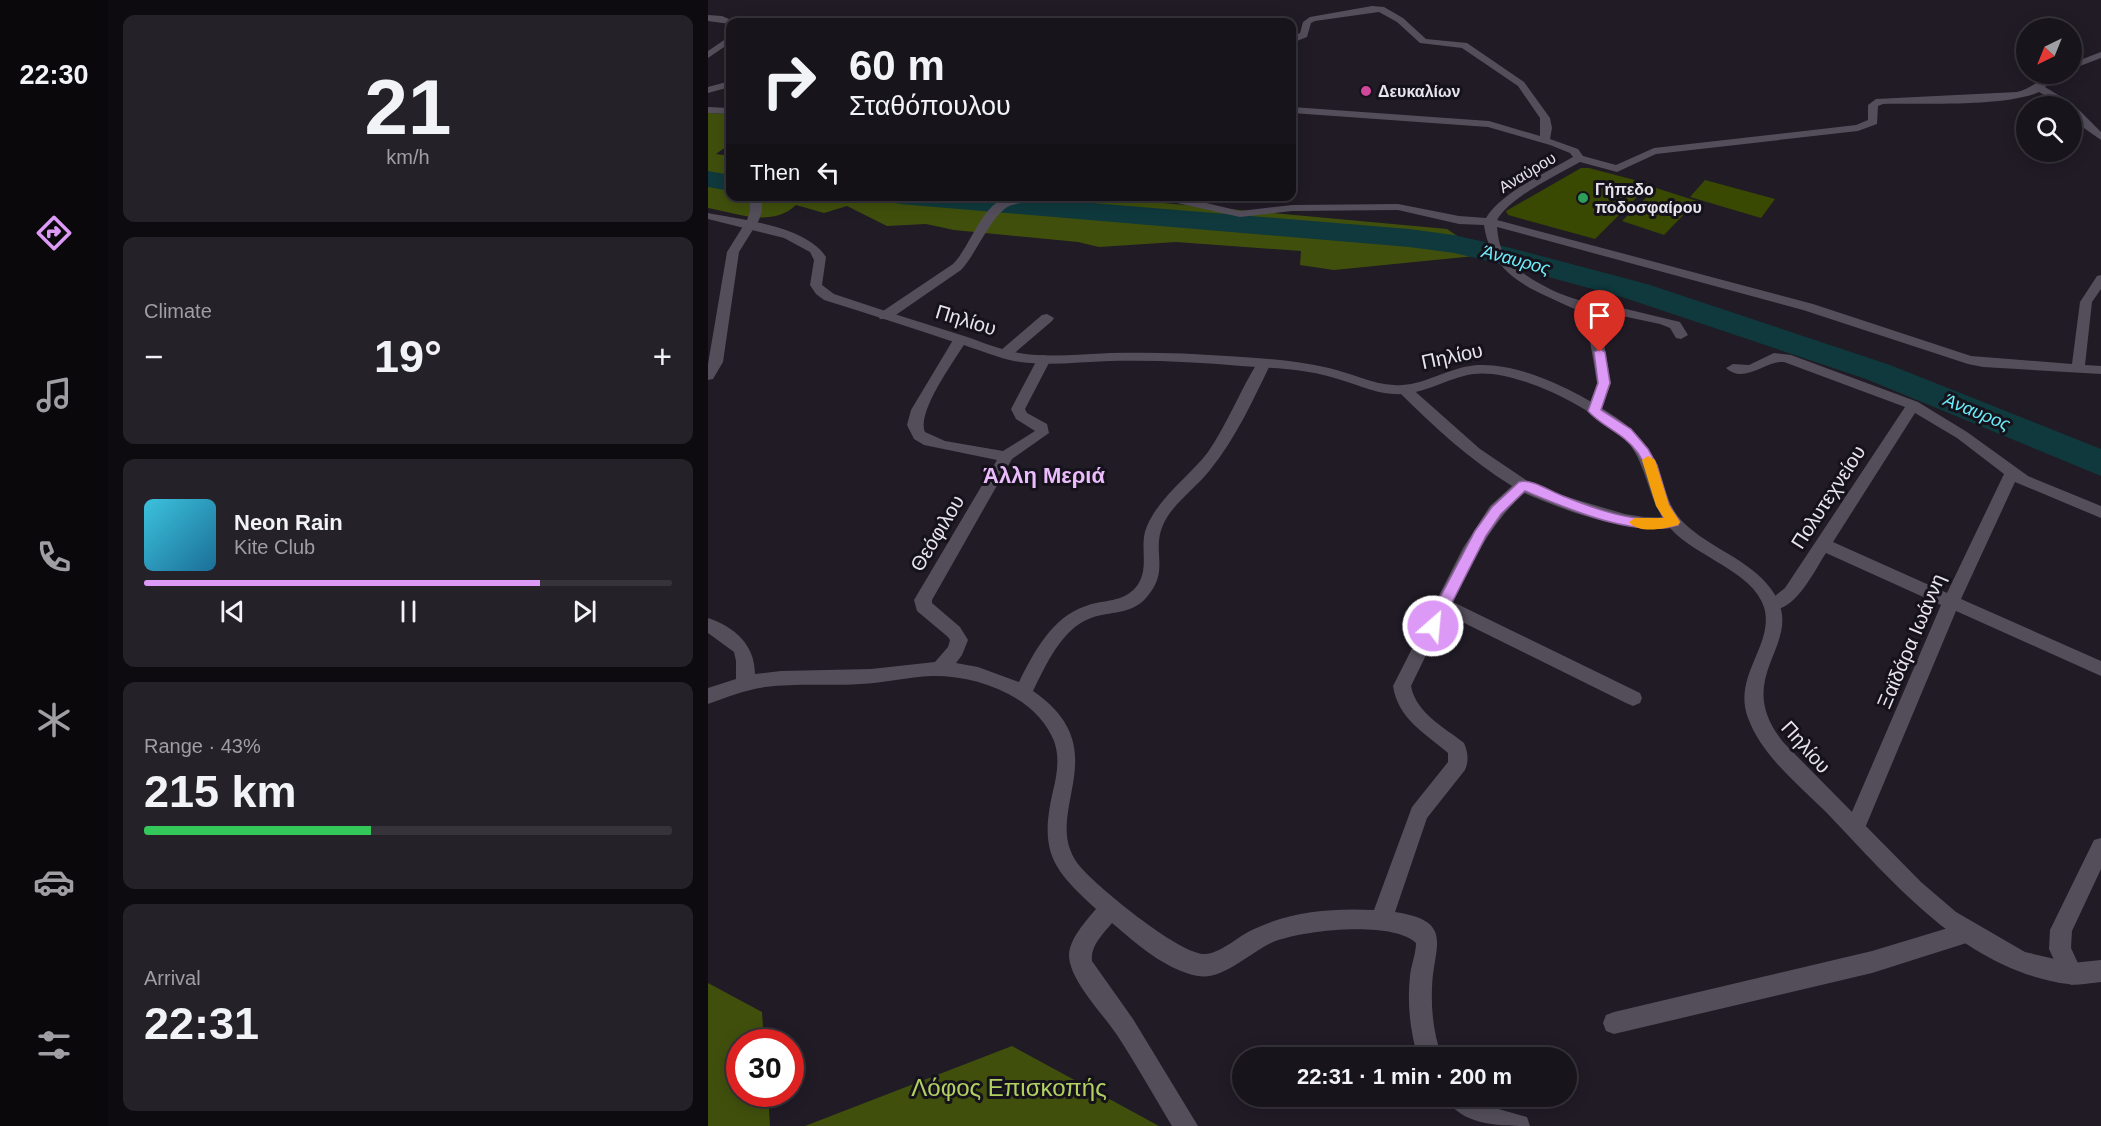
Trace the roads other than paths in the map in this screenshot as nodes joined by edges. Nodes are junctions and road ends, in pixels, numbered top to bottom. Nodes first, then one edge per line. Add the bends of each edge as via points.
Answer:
1 (708, 18) edge
2 (726, 20) edge
3 (1296, 38) edge
4 (726, 42) edge
5 (726, 53) edge
6 (2101, 55) edge
7 (708, 56) edge
8 (2082, 62) edge
9 (2042, 84) edge
10 (726, 85) edge
11 (2038, 87) junction
12 (708, 90) edge
13 (2052, 96) edge
14 (708, 110) edge
15 (1296, 110) edge
16 (726, 111) edge
17 (2082, 121) edge
18 (2101, 137) edge
19 (1545, 141) junction
20 (1579, 158) junction
21 (756, 201) edge
22 (1007, 201) edge
23 (1182, 201) edge
24 (708, 216) edge
25 (1490, 222) junction
26 (750, 226) junction
27 (2101, 279) edge
28 (1584, 308) junction
29 (885, 316) junction
30 (1047, 318) dead end
31 (714, 335) edge
32 (1681, 335) dead end
33 (960, 340) junction
34 (1005, 354) junction
35 (1044, 359) junction
36 (1264, 363) junction
37 (1733, 368) dead end
38 (2078, 368) junction
39 (2101, 370) edge
40 (708, 376) edge
41 (1404, 389) junction
42 (1913, 405) junction
43 (1594, 411) junction
44 (1004, 457) junction
45 (2012, 473) junction
46 (1523, 485) junction
47 (2101, 512) edge
48 (1673, 522) junction
49 (1822, 544) junction
50 (1951, 602) junction
51 (1772, 604) junction
52 (1443, 606) junction
53 (708, 625) edge
54 (940, 669) junction
55 (2101, 669) edge
56 (746, 684) junction
57 (1022, 694) junction
58 (708, 696) edge
59 (1633, 698) dead end
60 (1855, 828) junction
61 (2101, 848) edge
62 (1111, 907) junction
63 (1382, 921) junction
64 (1968, 933) junction
65 (2101, 971) edge
66 (2072, 974) junction
67 (1614, 1023) dead end
68 (1426, 1047) edge
69 (1471, 1107) edge
70 (1186, 1126) edge
71 (1518, 1126) edge

1 - 2 street
3 - 19 street via 1304,34 1307,22 1313,19 1383,10 1421,40 1464,45 1517,79 1545,118
4 - 7 street
5 - 7 street via 717,58
6 - 8 street
9 - 11 street
10 - 12 street
11 - 13 street
11 - 20 street via 2027,93 1993,98 1876,102 1873,122 1858,128 1654,151 1617,169
14 - 16 street
15 - 19 street via 1481,122
17 - 18 street
19 - 20 street via 1574,152
20 - 25 street, Αναύρου via 1514,197 1497,210
21 - 26 street
22 - 29 street via 985,222 957,267
23 - 25 street via 1240,214 1292,208 1398,207 1459,220
24 - 26 street
25 - 28 street via 1501,260 1517,274
25 - 38 street via 1808,307 1968,360
26 - 29 street, Πηλίου via 808,243 819,255 816,282 820,291
26 - 31 street via 733,252
27 - 38 street via 2085,302
28 - 32 street via 1597,306 1664,321 1675,325
28 - 43 street via 1592,316 1604,383
29 - 33 street, Πηλίου
30 - 34 street
31 - 40 street via 716,362
33 - 34 street, Πηλίου
33 - 44 street via 918,410 914,427 937,445 995,452
34 - 35 street, Πηλίου
35 - 36 street, Πηλίου via 1169,357
35 - 44 street via 1018,409 1021,416 1042,427 1042,433
36 - 41 street, Πηλίου via 1319,369 1381,387
36 - 57 street via 1231,432 1156,523 1151,545 1154,569 1143,590 1122,607 1088,612 1068,625 1038,660
37 - 42 street via 1751,369 1774,357 1786,358
38 - 39 street
41 - 43 street, Πηλίου via 1466,370 1489,368 1518,374
41 - 46 street via 1473,451
42 - 45 street via 1962,435
42 - 49 street, Πολυτεχνείου
43 - 48 street, Πηλίου via 1626,432 1644,452 1662,506
44 - 54 street, Θεόφιλου via 923,600 923,606 959,640
45 - 47 street
45 - 50 street, Ξαϊδάρα Ιωάννη
46 - 48 street via 1624,520 1654,525
46 - 52 street via 1496,510 1480,534
48 - 51 street, Πηλίου via 1757,584
49 - 50 street
49 - 51 street, Πολυτεχνείου via 1791,593
50 - 55 street
50 - 60 street, Ξαϊδάρα Ιωάννη
51 - 60 street, Πηλίου via 1774,630 1754,684 1756,716 1776,748
52 - 59 street
52 - 63 street via 1402,686 1402,698 1409,709 1457,749 1458,764 1419,813
53 - 56 street via 743,649 748,661
54 - 56 street via 864,677 771,679
54 - 57 street via 983,675
56 - 58 street
57 - 62 street via 1050,720 1066,751 1068,768 1057,830 1062,857 1071,872
60 - 64 street, Πηλίου via 1930,905
61 - 66 street via 2061,930 2060,949
62 - 63 street via 1173,955 1198,964 1215,961 1293,925
62 - 70 street via 1087,938 1080,953 1081,963
63 - 68 street via 1407,924 1420,929 1425,936 1428,946 1422,967 1419,1012
64 - 66 street, Πηλίου via 2021,962
64 - 67 street via 1872,962
65 - 66 street, Πηλίου
69 - 71 street via 1497,1123

